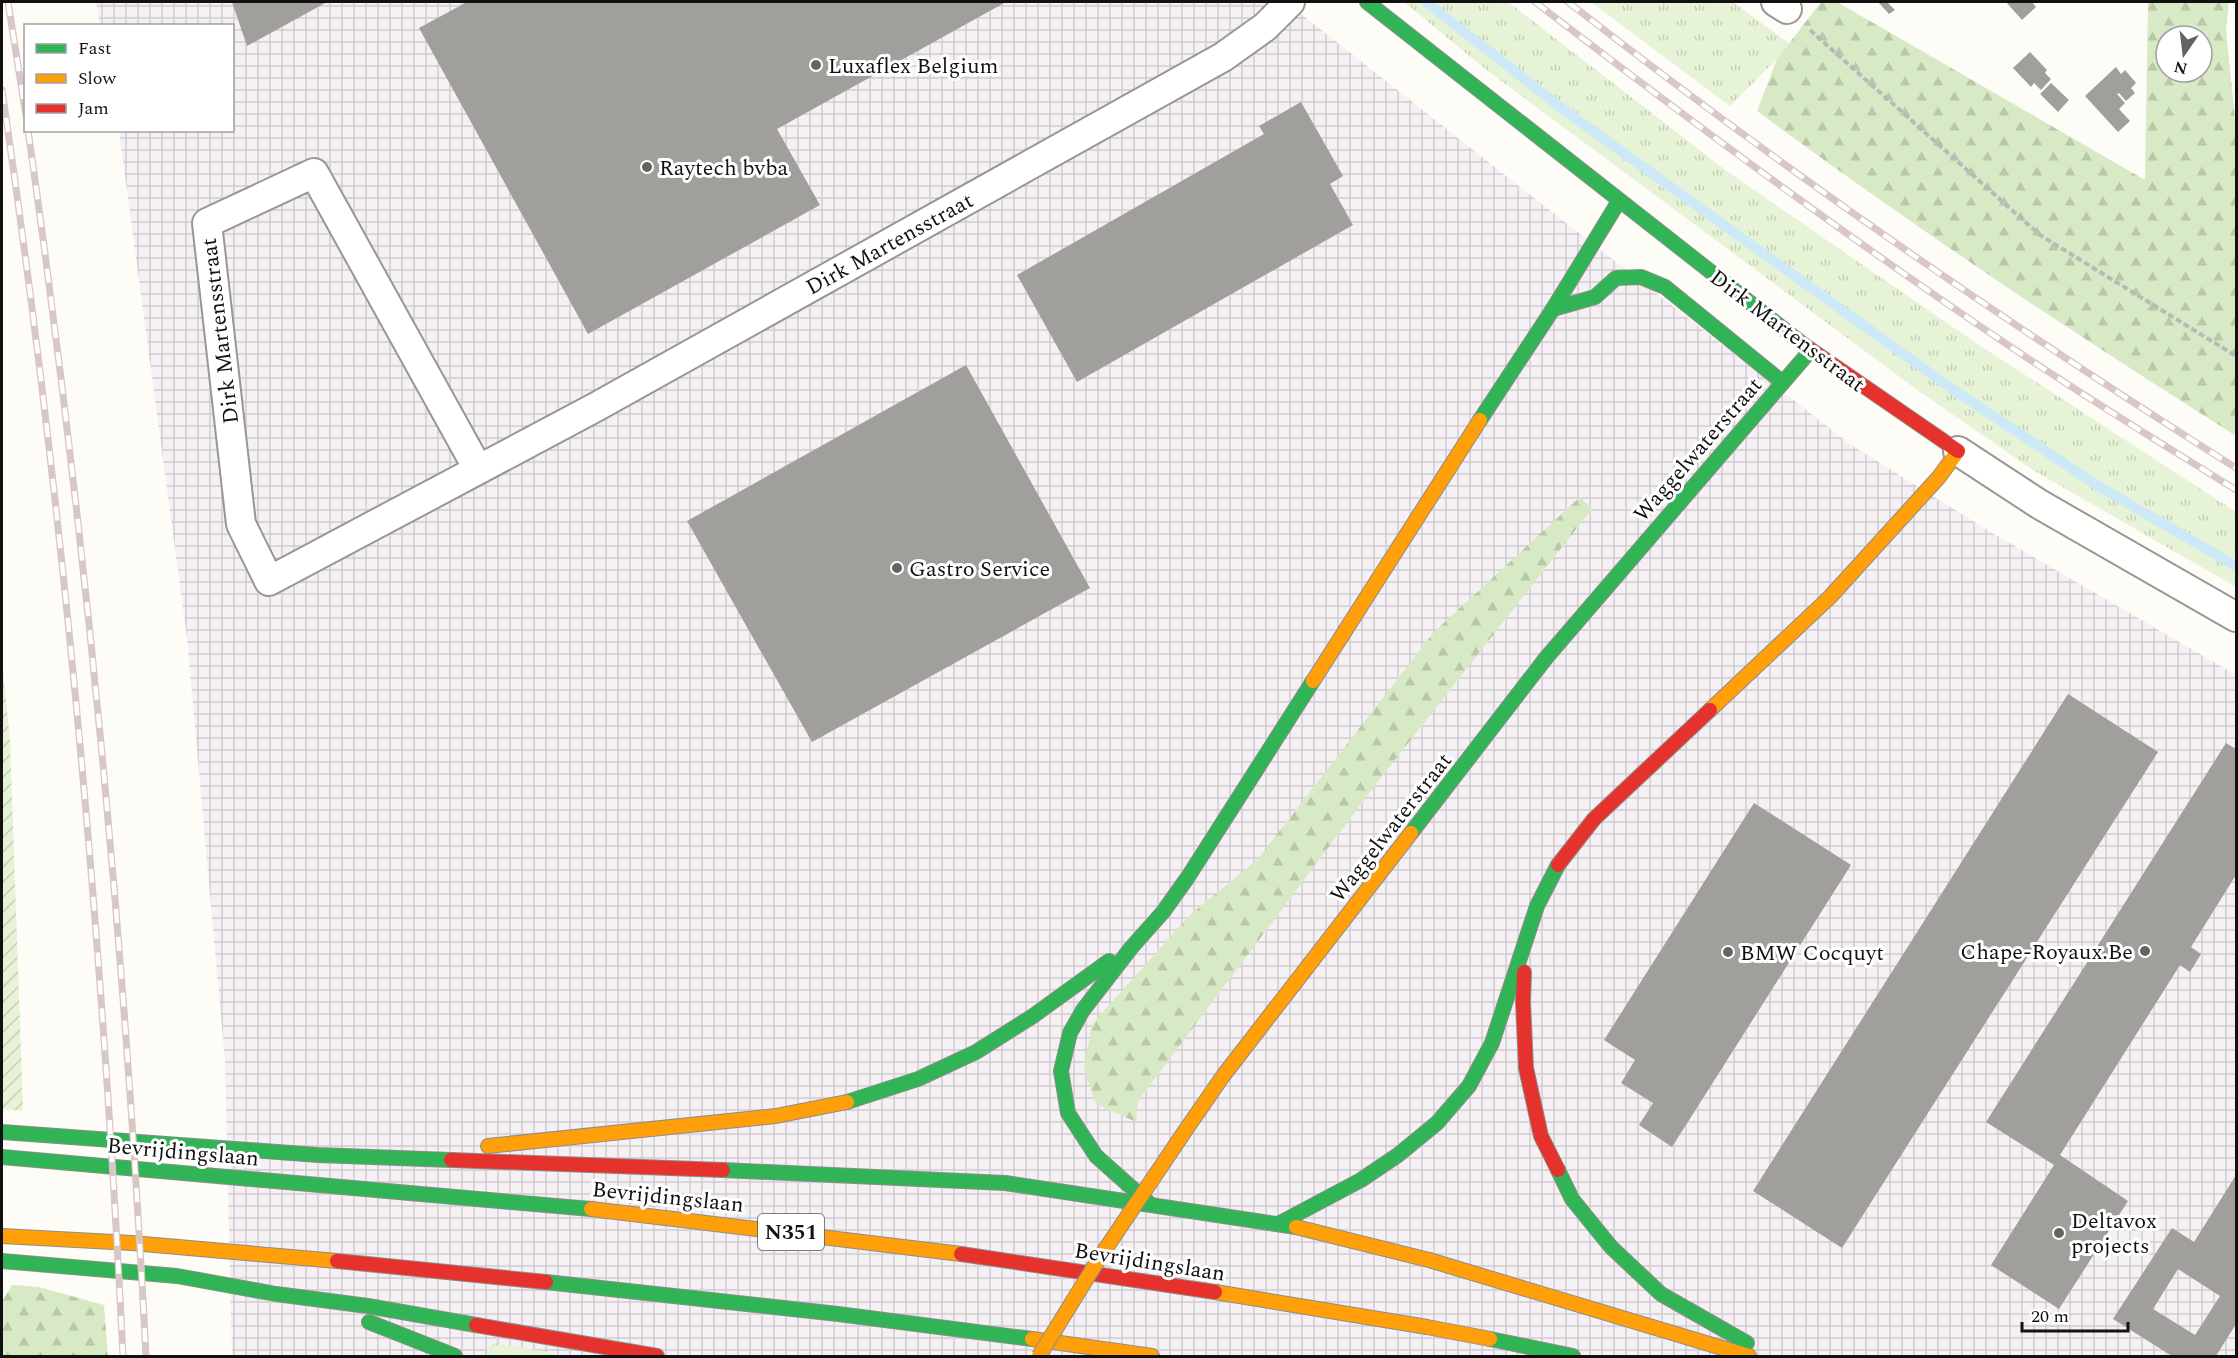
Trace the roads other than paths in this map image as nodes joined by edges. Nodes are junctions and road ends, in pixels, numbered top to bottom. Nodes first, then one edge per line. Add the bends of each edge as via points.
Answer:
1 (1290, 2) edge
2 (1366, 2) edge
3 (1619, 201) junction
4 (1553, 309) junction
5 (1810, 350) junction
6 (1782, 382) junction
7 (1958, 451) junction
8 (478, 469) junction
9 (2236, 617) edge
10 (1525, 947) junction
11 (1131, 948) junction
12 (2, 1132) edge
13 (2, 1157) edge
14 (420, 1160) junction
15 (1150, 1204) junction
16 (1280, 1222) junction
17 (2, 1236) edge
18 (37, 1237) junction
19 (6, 1268) edge
20 (276, 1294) junction
21 (1755, 1354) edge
22 (455, 1356) edge
23 (657, 1356) edge
24 (1038, 1356) edge
25 (1152, 1356) edge
26 (1573, 1356) edge

1 - 8 street, Dirk Martensstraat via 1265,27 1222,57
2 - 3 main road, Dirk Martensstraat
3 - 4 main road
3 - 5 main road, Dirk Martensstraat
4 - 6 main road via 1595,297 1616,278 1641,277 1665,287
4 - 11 main road via 1188,877
5 - 6 main road, Waggelwaterstraat
5 - 7 main road, Dirk Martensstraat
6 - 24 main road, Waggelwaterstraat, bridge via 1546,658 1230,1067 1100,1257
7 - 9 street, Dirk Martensstraat via 2039,504
7 - 10 main road via 1830,597 1594,819 1562,858 1537,906
8 - 8 street, Dirk Martensstraat via 269,581 241,524 207,224 314,173
10 - 16 main road via 1492,1043 1469,1086 1437,1123 1361,1180
10 - 21 main road via 1526,1068 1541,1136 1572,1198 1611,1247 1661,1294
11 - 14 main road via 976,1052 918,1079 854,1101 776,1116 453,1150
11 - 15 main road via 1074,1025 1061,1071 1068,1113 1095,1156
12 - 14 main road
13 - 26 main road, Bevrijdingslaan / N351 via 566,1206 882,1243 1117,1276 1427,1327
14 - 15 main road via 993,1182
15 - 16 main road
16 - 21 main road via 1429,1260
17 - 18 main road
18 - 19 street
18 - 25 main road via 295,1256 717,1300
19 - 20 main road via 177,1276
20 - 22 main road via 364,1320
20 - 23 main road

